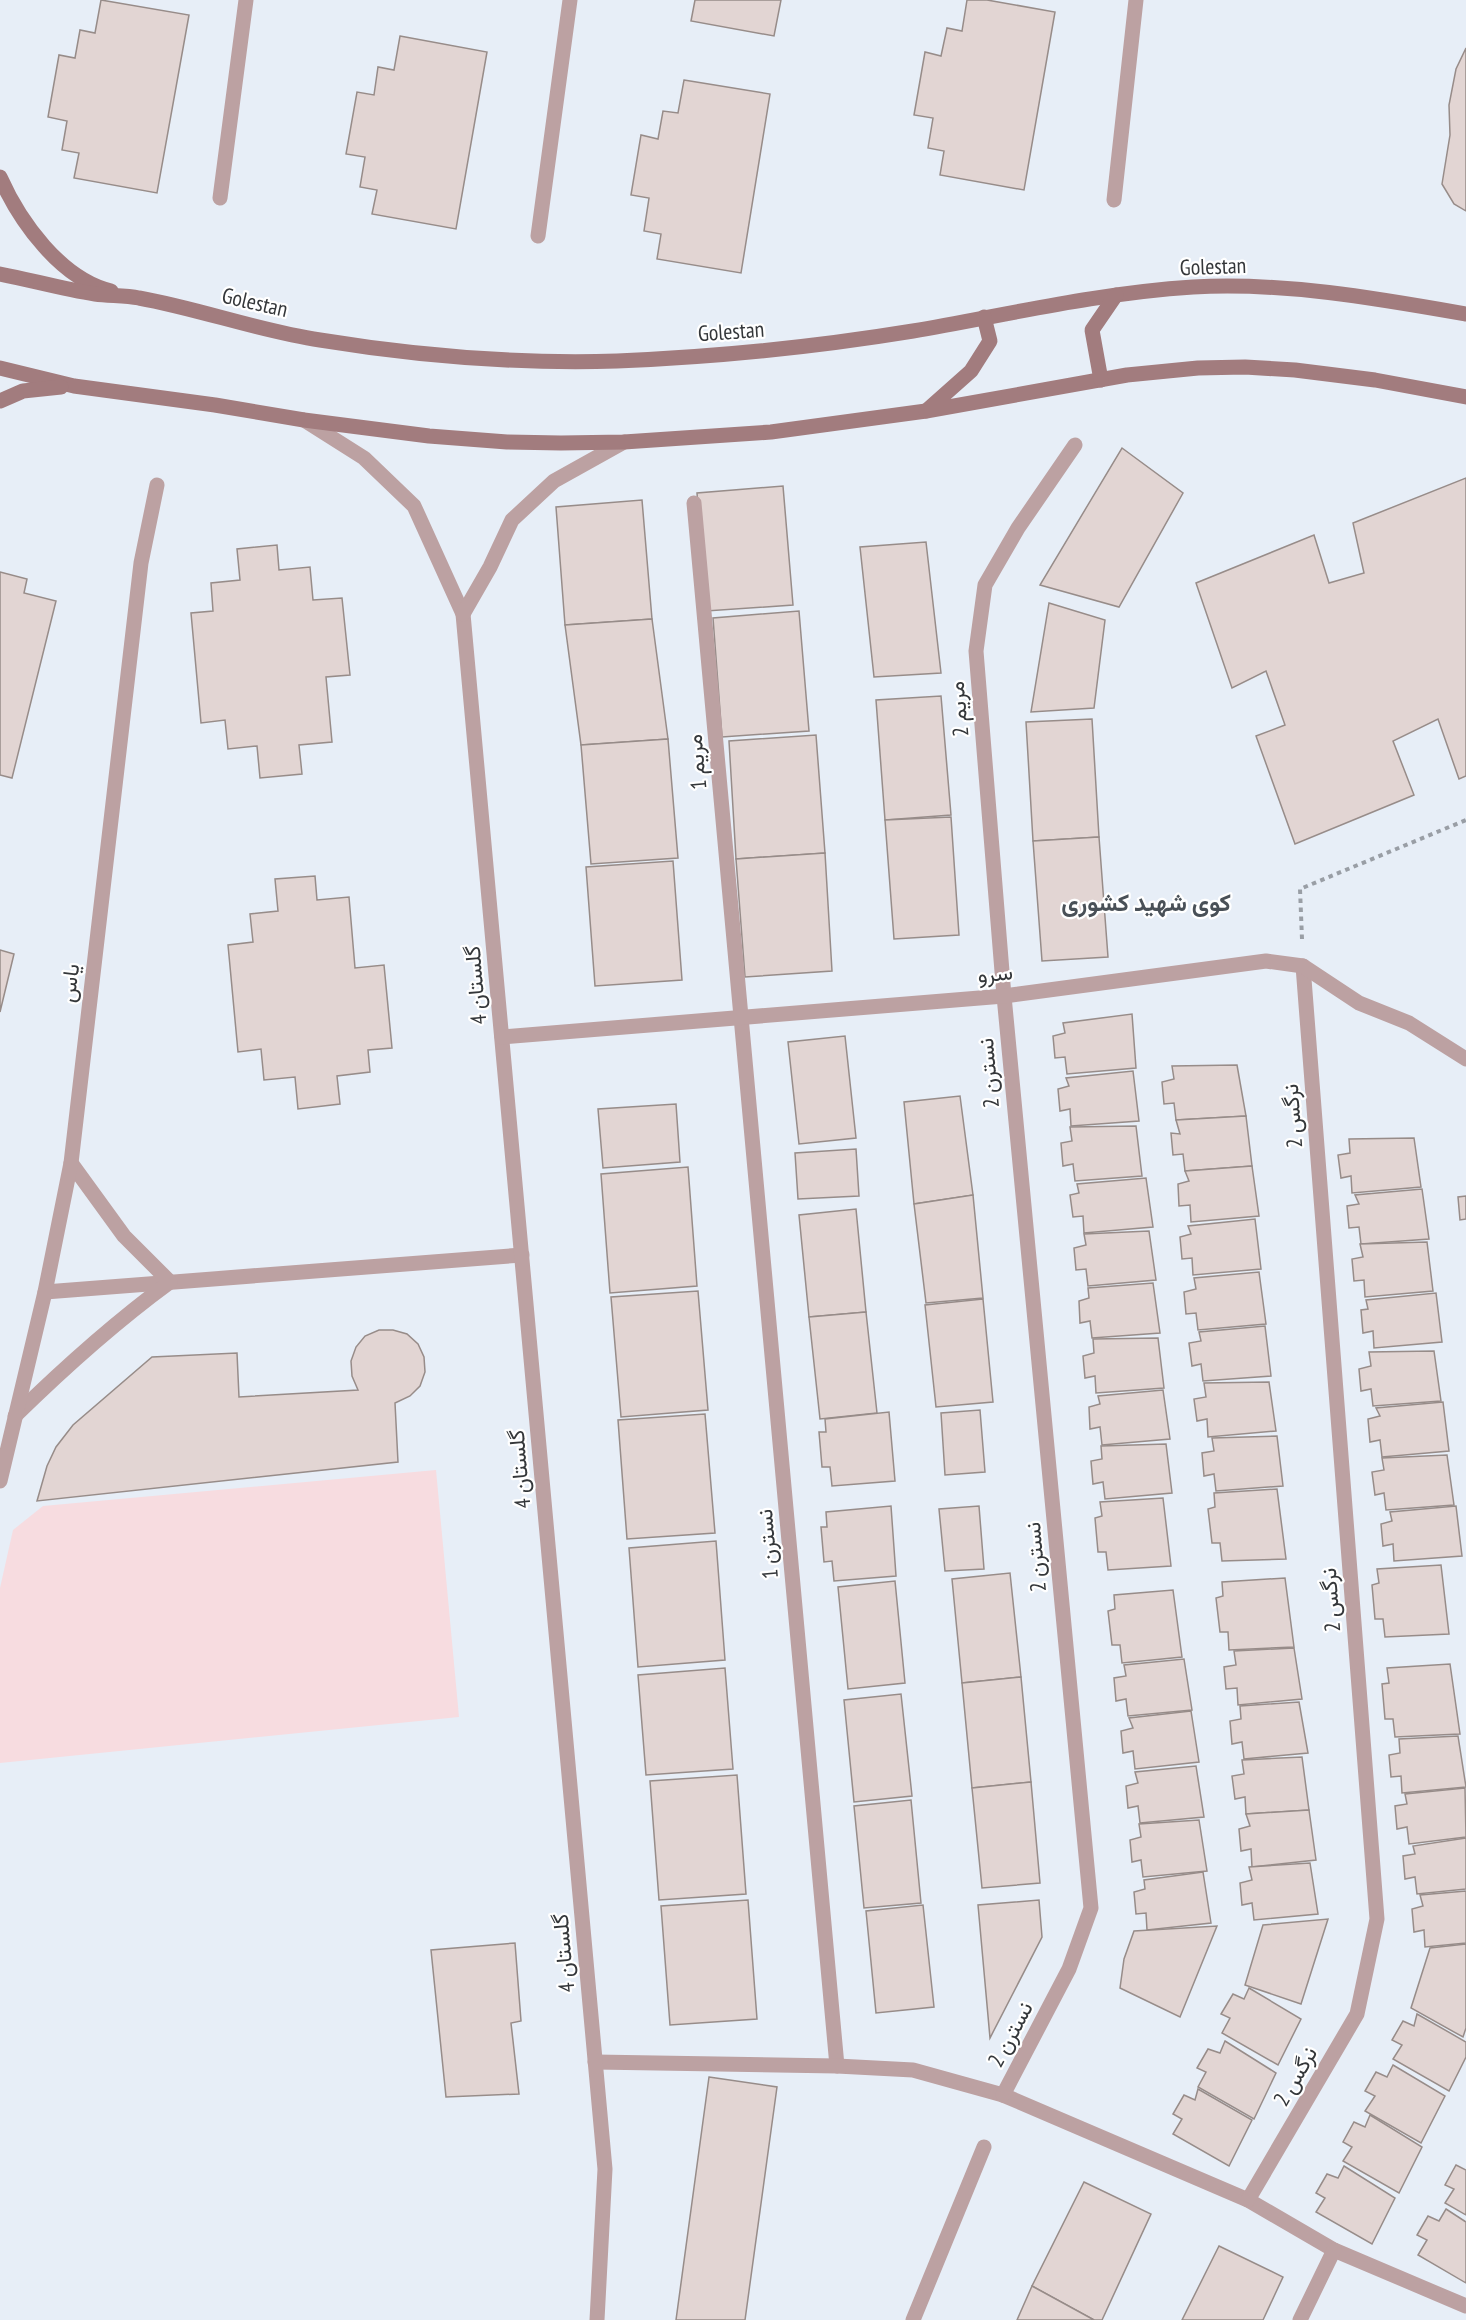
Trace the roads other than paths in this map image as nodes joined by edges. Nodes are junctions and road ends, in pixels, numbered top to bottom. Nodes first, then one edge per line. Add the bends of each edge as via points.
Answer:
1 (246, 0) edge
2 (570, 0) edge
3 (1136, 0) edge
4 (0, 177) edge
5 (220, 198) dead end
6 (1114, 200) dead end
7 (538, 236) dead end
8 (0, 274) edge
9 (1116, 295) junction
10 (137, 297) junction
11 (1466, 314) edge
12 (984, 317) junction
13 (0, 368) edge
14 (1101, 380) junction
15 (74, 386) junction
16 (1466, 398) edge
17 (0, 401) edge
18 (926, 411) junction
19 (304, 420) junction
20 (624, 442) junction
21 (1075, 445) dead end
22 (157, 485) dead end
23 (694, 503) dead end
24 (464, 614) junction
25 (1303, 966) junction
26 (1004, 996) junction
27 (743, 1018) junction
28 (502, 1037) junction
29 (1466, 1059) edge
30 (71, 1163) junction
31 (522, 1255) junction
32 (170, 1282) junction
33 (45, 1292) junction
34 (15, 1416) junction
35 (0, 1481) edge
36 (595, 2062) junction
37 (837, 2066) junction
38 (1004, 2096) junction
39 (984, 2147) dead end
40 (1248, 2200) junction
41 (1334, 2250) junction
42 (1466, 2306) edge
43 (597, 2320) edge
44 (913, 2320) edge
45 (1300, 2320) edge

1 - 5 street
2 - 7 street
3 - 6 street
4 - 10 main road via 39,241 60,262 106,290
8 - 10 main road, Golestan via 93,294
9 - 11 main road, Golestan via 1193,287 1301,289
9 - 12 main road, Golestan
9 - 14 main road via 1092,330
10 - 12 main road, Golestan via 318,340 437,355 551,362 763,352
12 - 18 main road via 990,341 970,371
13 - 15 main road
14 - 16 main road via 1198,368 1265,368 1341,375
14 - 18 main road
15 - 17 main road via 23,391
15 - 19 main road
18 - 20 main road via 771,432
19 - 20 main road via 495,441
19 - 24 street via 364,458 414,506
20 - 24 street via 554,482 512,520
21 - 26 street, مریم 2 via 1018,528 985,585 976,651
22 - 30 street, یاس via 140,575
23 - 27 street, مریم 1
24 - 28 street, گلستان 4
25 - 26 street, سرو via 1266,961
25 - 29 street, سرو via 1359,1003 1409,1023
25 - 40 street, نرگس 2 via 1377,1918 1357,2014
26 - 27 street, سرو
26 - 38 street, نسترن 2 via 1091,1908 1070,1969
27 - 28 street, سرو
27 - 37 street, نسترن 1
28 - 31 street, گلستان 4
30 - 32 street via 124,1236
30 - 33 street, یاس
31 - 32 street
31 - 36 street, گلستان 4
32 - 33 street
32 - 34 street via 75,1357
33 - 34 street, یاس
34 - 35 street, یاس
36 - 37 street
36 - 43 street, گلستان 4 via 605,2169
37 - 38 street via 913,2070
38 - 40 street
39 - 44 street
40 - 41 street
41 - 42 street
41 - 45 street

